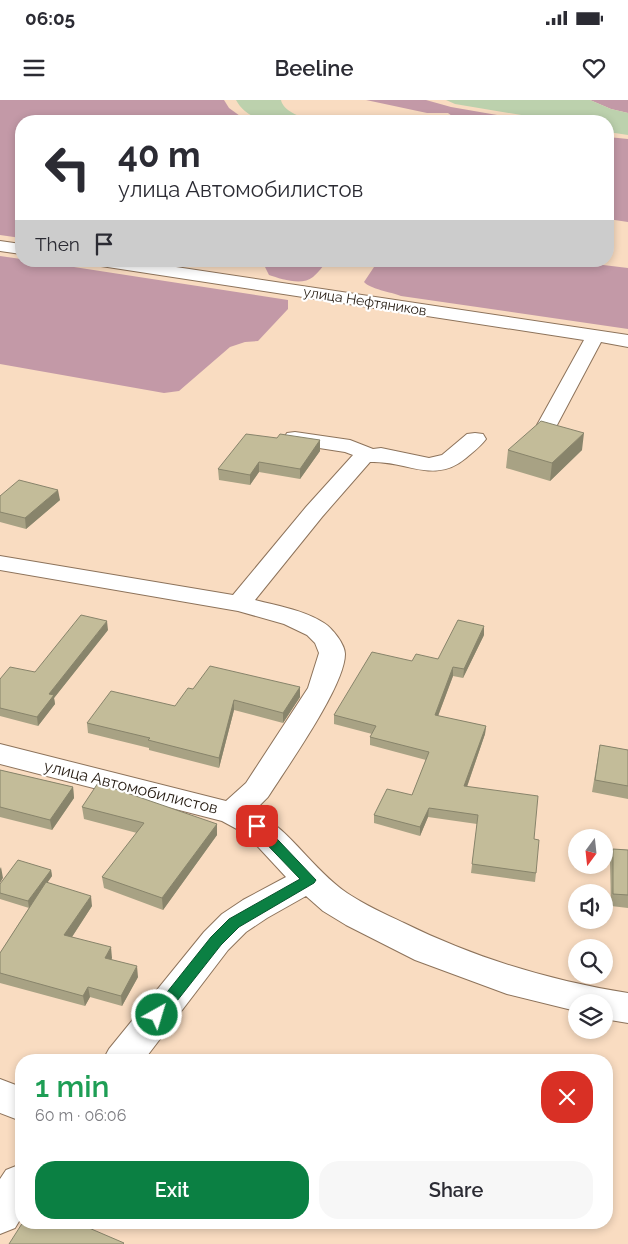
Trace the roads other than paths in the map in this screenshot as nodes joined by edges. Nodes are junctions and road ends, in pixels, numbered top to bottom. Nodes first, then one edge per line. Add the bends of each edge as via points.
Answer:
1 (0, 246) edge
2 (15, 248) edge
3 (159, 267) edge
4 (595, 336) junction
5 (628, 341) edge
6 (547, 425) edge
7 (295, 438) edge
8 (475, 438) dead end
9 (364, 456) junction
10 (0, 563) edge
11 (239, 604) junction
12 (0, 754) edge
13 (232, 813) junction
14 (309, 880) junction
15 (568, 995) edge
16 (613, 1006) edge
17 (628, 1008) edge
18 (127, 1054) edge
19 (0, 1096) edge
20 (15, 1102) edge
21 (15, 1192) edge
22 (0, 1214) edge

1 - 2 street
3 - 4 street, улица Нефтяников via 245,276
4 - 5 street, улица Нефтяников
4 - 6 street
7 - 9 street via 350,446 364,452
8 - 9 street via 450,460 437,465 381,454
9 - 11 street
10 - 11 street
11 - 13 street via 293,618 316,629 328,640 332,652 322,688 299,726 257,790
12 - 13 street, улица Автомобилистов
13 - 14 street, улица Автомобилистов via 257,826
14 - 15 street, улица Автомобилистов via 335,902 427,950 508,980
14 - 18 street via 234,923 216,941
16 - 17 street
19 - 20 street
21 - 22 street

